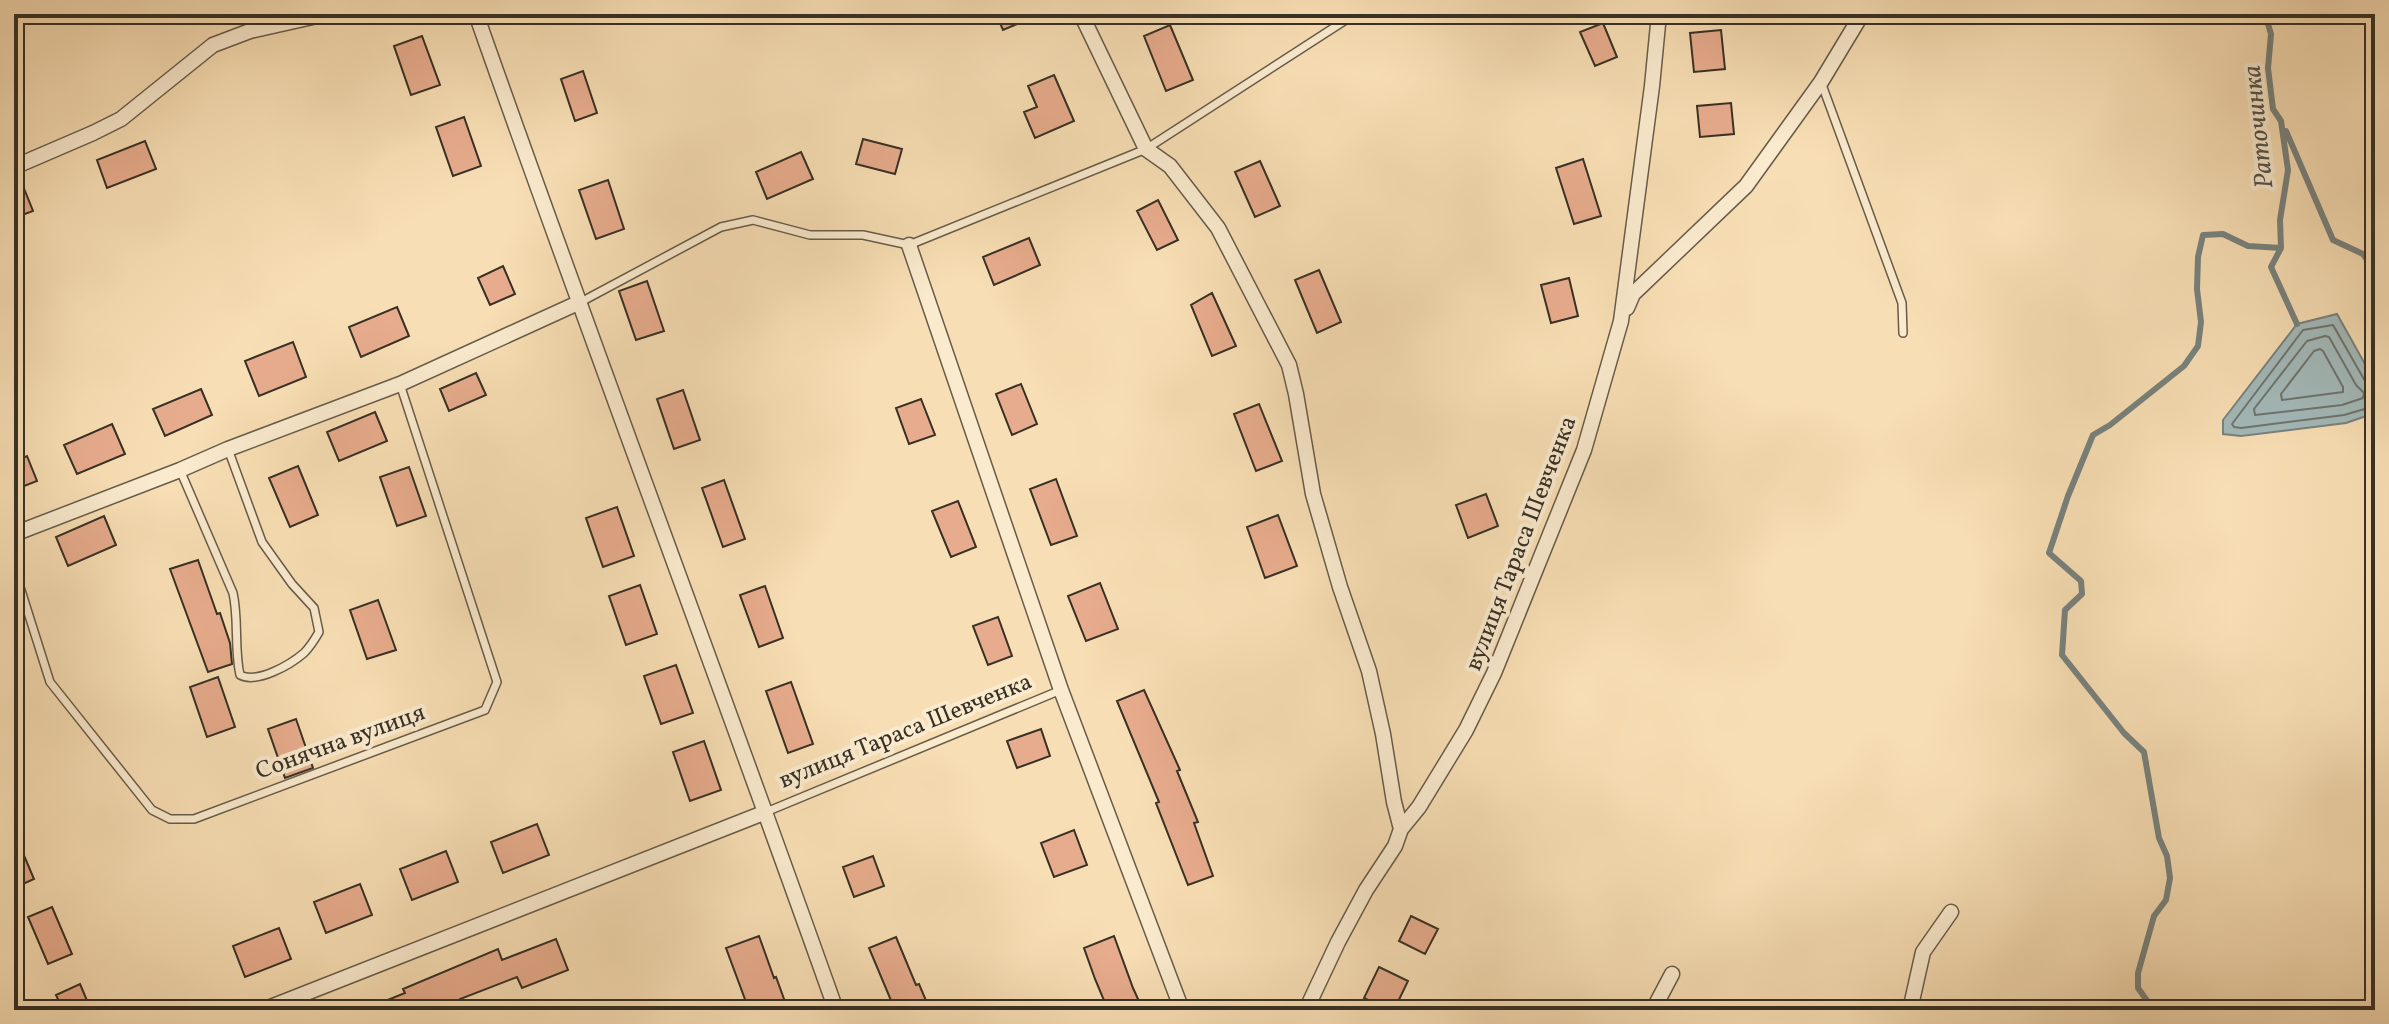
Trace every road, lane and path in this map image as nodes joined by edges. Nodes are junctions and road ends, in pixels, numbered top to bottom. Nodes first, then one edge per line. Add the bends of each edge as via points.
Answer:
1 (326, 14) edge
2 (476, 14) edge
3 (1081, 14) edge
4 (1355, 14) edge
5 (1659, 14) edge
6 (1862, 14) edge
7 (1821, 82) junction
8 (1146, 149) junction
9 (14, 167) edge
10 (909, 245) junction
11 (578, 303) junction
12 (1621, 321) junction
13 (1903, 333) dead end
14 (400, 384) junction
15 (228, 449) junction
16 (180, 470) junction
17 (14, 534) edge
18 (14, 568) edge
19 (1061, 690) junction
20 (766, 812) junction
21 (1401, 829) junction
22 (1951, 912) dead end
23 (1672, 974) dead end
24 (14, 1000) edge
25 (18, 1010) edge
26 (263, 1010) edge
27 (836, 1010) edge
28 (1182, 1010) edge
29 (1306, 1010) edge
30 (1653, 1010) edge
31 (1910, 1010) edge

1 - 9 street via 213,45 121,119
2 - 11 street
3 - 8 street
4 - 8 lane
5 - 12 street, вулиця Тараса Шевченка
6 - 7 street
7 - 12 street via 1746,186 1633,294
7 - 13 lane via 1902,303
8 - 10 lane
8 - 21 street via 1170,166 1218,228 1289,365 1313,494 1369,671
10 - 11 lane via 863,235 810,235 753,220 721,227
10 - 19 street, вулиця Тараса Шевченка
11 - 14 street
11 - 20 street
12 - 21 street, вулиця Тараса Шевченка via 1584,450 1494,673 1466,730
14 - 15 street
14 - 18 lane, Сонячна вулиця via 497,682 485,710 194,819 170,819 152,810 50,682
15 - 16 street
15 - 16 lane via 262,542 314,608 318,621 319,632 287,665 258,677 240,675 233,593
16 - 17 street
19 - 20 lane, вулиця Тараса Шевченка
19 - 28 street, вулиця Тараса Шевченка
20 - 26 street
20 - 27 street
21 - 29 street, вулиця Тараса Шевченка
22 - 31 street via 1923,952
23 - 30 street
24 - 25 street

